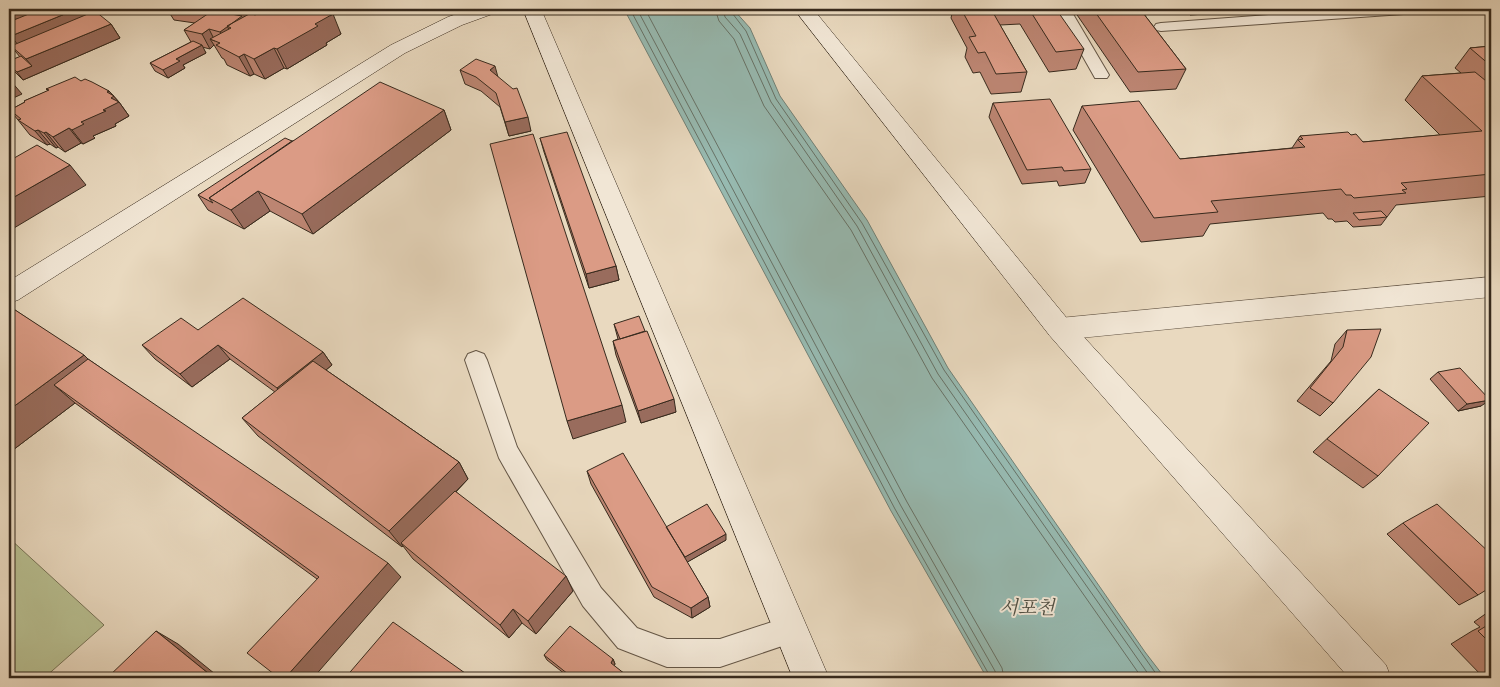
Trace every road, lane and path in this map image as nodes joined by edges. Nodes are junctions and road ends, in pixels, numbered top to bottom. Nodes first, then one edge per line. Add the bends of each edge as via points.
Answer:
1 (488, 9) edge
2 (532, 9) edge
3 (803, 9) edge
4 (1063, 9) edge
5 (1418, 9) edge
6 (1365, 11) edge
7 (1161, 27) dead end
8 (1101, 75) dead end
9 (1491, 287) edge
10 (9, 293) edge
11 (1060, 329) junction
12 (476, 360) dead end
13 (790, 630) junction
14 (812, 678) edge
15 (1373, 678) edge

1 - 10 street via 398,49
2 - 13 street
3 - 11 street
4 - 8 lane
5 - 6 lane
6 - 7 lane via 1175,20
9 - 11 street
11 - 15 street
12 - 13 lane via 507,451 592,597 628,638 667,653 720,653
13 - 14 street

